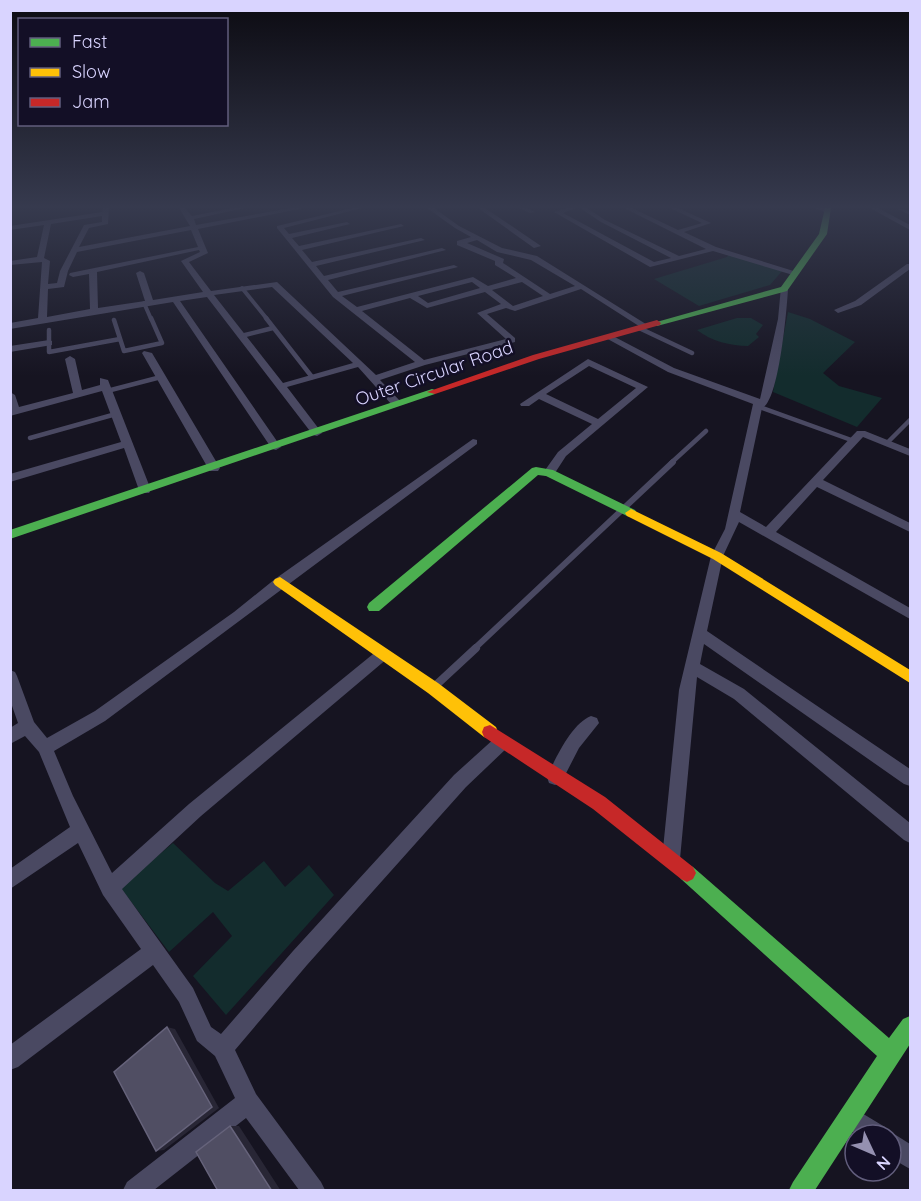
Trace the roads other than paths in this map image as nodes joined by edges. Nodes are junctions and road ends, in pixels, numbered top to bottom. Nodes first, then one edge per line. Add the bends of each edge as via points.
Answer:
1 (46, 264) edge
2 (67, 264) edge
3 (122, 264) edge
4 (187, 264) edge
5 (309, 264) edge
6 (383, 264) edge
7 (500, 264) edge
8 (544, 264) edge
9 (765, 264) edge
10 (802, 264) edge
11 (910, 266) edge
12 (454, 267) dead end
13 (93, 270) junction
14 (140, 273) dead end
15 (796, 273) junction
16 (73, 275) dead end
17 (321, 279) junction
18 (523, 279) junction
19 (582, 286) junction
20 (44, 287) junction
21 (242, 288) junction
22 (485, 288) junction
23 (784, 289) junction
24 (208, 293) junction
25 (336, 295) junction
26 (412, 296) junction
27 (550, 297) junction
28 (175, 299) junction
29 (147, 303) junction
30 (507, 305) junction
31 (94, 310) junction
32 (357, 310) junction
33 (838, 310) dead end
34 (114, 320) dead end
35 (42, 321) junction
36 (10, 326) edge
37 (273, 327) junction
38 (642, 327) junction
39 (49, 330) dead end
40 (242, 336) junction
41 (608, 337) junction
42 (120, 339) junction
43 (49, 343) junction
44 (10, 349) edge
45 (147, 353) dead end
46 (692, 353) dead end
47 (70, 359) dead end
48 (422, 363) junction
49 (360, 364) junction
50 (161, 377) junction
51 (312, 377) junction
52 (374, 379) junction
53 (105, 386) junction
54 (281, 386) junction
55 (78, 394) junction
56 (10, 395) edge
57 (539, 395) junction
58 (396, 403) junction
59 (525, 404) dead end
60 (760, 405) junction
61 (13, 412) edge
62 (116, 414) junction
63 (910, 420) edge
64 (599, 423) junction
65 (706, 430) dead end
66 (317, 433) junction
67 (30, 438) dead end
68 (854, 441) junction
69 (473, 442) dead end
70 (887, 443) junction
71 (127, 444) junction
72 (276, 447) junction
73 (910, 453) edge
74 (214, 468) junction
75 (549, 473) junction
76 (10, 478) edge
77 (817, 482) junction
78 (144, 490) junction
79 (619, 508) junction
80 (734, 514) junction
81 (910, 528) edge
82 (768, 533) junction
83 (10, 535) edge
84 (717, 556) junction
85 (280, 582) junction
86 (374, 607) dead end
87 (910, 614) edge
88 (700, 634) junction
89 (383, 654) junction
90 (693, 667) junction
91 (10, 676) edge
92 (910, 677) edge
93 (433, 688) junction
94 (591, 723) dead end
95 (27, 726) junction
96 (10, 737) edge
97 (502, 742) junction
98 (45, 748) junction
99 (555, 777) junction
100 (910, 778) edge
101 (81, 830) junction
102 (910, 834) edge
103 (671, 859) junction
104 (10, 880) edge
105 (110, 888) junction
106 (156, 950) junction
107 (909, 1032) edge
108 (224, 1048) junction
109 (892, 1054) junction
110 (10, 1059) edge
111 (248, 1102) junction
112 (850, 1117) junction
113 (859, 1123) edge
114 (135, 1191) edge
115 (313, 1191) edge
116 (801, 1191) edge

1 - 20 street
2 - 20 street via 61,285
3 - 13 street
4 - 24 street
5 - 17 street
6 - 17 street
7 - 18 street
8 - 19 street
9 - 15 street
10 - 15 main road
11 - 33 street via 858,303
12 - 25 street
13 - 16 street
13 - 31 street
14 - 29 street
15 - 23 main road
17 - 25 street
18 - 22 street
18 - 27 street
19 - 27 street
19 - 38 street
20 - 35 street
21 - 24 street
21 - 37 lane
21 - 49 street via 266,284 279,287
22 - 26 street via 473,279
22 - 26 street via 427,306
22 - 30 street
23 - 38 main road, Outer Circular Road
23 - 60 street via 768,391
24 - 28 street
24 - 40 street
25 - 32 street
26 - 32 street
27 - 30 street via 512,309
28 - 29 street
28 - 72 street
29 - 31 street
29 - 42 lane via 162,343 124,351
30 - 48 street via 481,313 512,340
31 - 35 street
32 - 48 street
34 - 42 lane
35 - 36 street
37 - 40 lane
37 - 51 lane
38 - 41 main road, Outer Circular Road
38 - 46 lane
39 - 43 lane
40 - 54 street
41 - 58 main road, Outer Circular Road
41 - 60 street via 671,370
42 - 43 lane via 49,352
43 - 44 street
45 - 50 street
47 - 55 street
48 - 52 street
49 - 51 street
49 - 52 street
50 - 53 lane
50 - 74 street
51 - 54 street
52 - 58 street
53 - 55 street
53 - 62 street
54 - 66 street
55 - 61 street
56 - 61 street
57 - 59 street
57 - 64 street
57 - 64 street via 588,362 643,387
58 - 66 main road, Outer Circular Road
60 - 68 lane
60 - 80 street
62 - 67 lane
62 - 71 street
63 - 70 lane
64 - 75 street via 562,454
65 - 79 lane
66 - 72 main road, Outer Circular Road
68 - 70 street via 861,433
68 - 77 street
69 - 85 street
70 - 73 street
71 - 76 street
71 - 78 street
72 - 74 main road, Outer Circular Road
74 - 78 main road, Outer Circular Road
75 - 79 main road
75 - 86 main road via 536,471
77 - 81 street
77 - 82 street
78 - 83 main road, Outer Circular Road
79 - 84 main road
79 - 93 lane
80 - 82 street
80 - 84 street
82 - 87 street
84 - 88 street
84 - 92 main road
85 - 89 main road
85 - 98 street via 100,717
88 - 90 street
88 - 100 street
89 - 93 main road
89 - 105 street via 195,810
90 - 102 street via 739,694
90 - 103 street via 687,690
91 - 95 street
93 - 97 main road
94 - 99 street via 573,743
95 - 96 street
95 - 98 street
97 - 99 main road
97 - 108 street via 453,789
98 - 101 street
99 - 103 main road via 599,803
101 - 104 street
101 - 105 street
103 - 109 main road
105 - 106 street
106 - 108 street via 186,995 204,1034
106 - 110 street
107 - 109 main road
108 - 111 street
109 - 112 main road
111 - 114 street
111 - 115 street
112 - 113 street
112 - 116 main road

